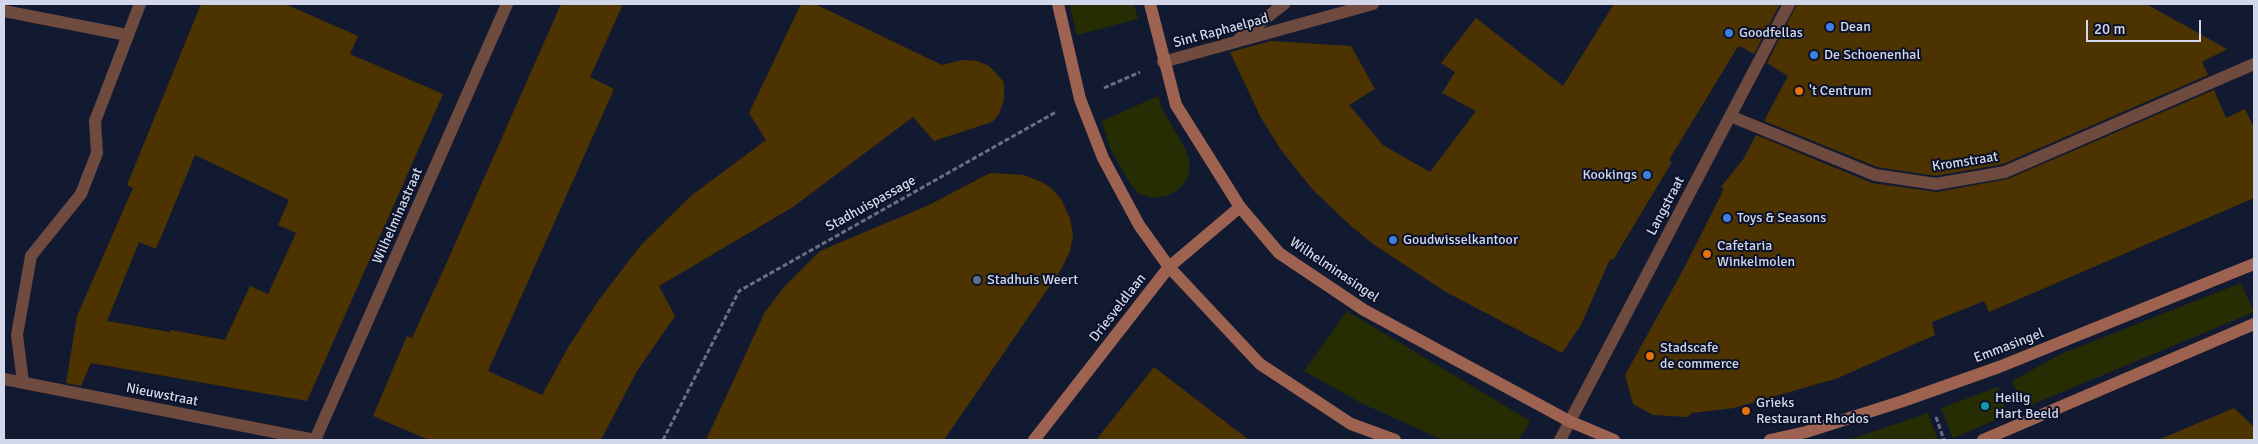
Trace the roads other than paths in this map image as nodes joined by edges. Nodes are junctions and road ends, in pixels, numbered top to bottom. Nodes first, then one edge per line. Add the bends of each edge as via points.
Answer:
1 (140, 4) edge
2 (507, 4) edge
3 (1058, 4) edge
4 (1150, 4) edge
5 (1284, 4) edge
6 (1373, 4) edge
7 (1789, 4) edge
8 (4, 11) edge
9 (127, 35) junction
10 (1235, 43) junction
11 (1164, 62) junction
12 (2254, 64) edge
13 (1730, 116) junction
14 (1240, 206) junction
15 (2254, 264) edge
16 (1169, 267) junction
17 (2254, 324) edge
18 (4, 379) edge
19 (23, 382) junction
20 (1569, 421) junction
21 (315, 440) edge
22 (1034, 440) edge
23 (1395, 440) edge
24 (1560, 440) edge
25 (1614, 440) edge
26 (1770, 440) edge
27 (1983, 440) edge

1 - 9 street
2 - 21 street, Wilhelminastraat
3 - 16 street via 1080,99 1103,158 1139,225
4 - 11 street, Wilhelminasingel
5 - 10 street
6 - 10 street, Sint Raphaelpad
7 - 13 street, Langstraat
8 - 9 street
9 - 19 street via 95,121 97,153 81,194 31,256 17,335
10 - 11 street, Sint Raphaelpad
11 - 14 street, Wilhelminasingel via 1176,105
12 - 13 street, Kromstraat via 2005,172 1936,184 1875,175
13 - 20 street, Langstraat
14 - 16 street, Driesveldlaan
14 - 20 street, Wilhelminasingel via 1279,253 1364,310
15 - 26 street, Emmasingel via 1999,367 1894,404
16 - 22 street, Driesveldlaan
16 - 23 street via 1260,364 1351,424
17 - 27 street
18 - 19 street, Nieuwstraat
19 - 21 street, Nieuwstraat
20 - 24 street, Langstraat
20 - 25 street, Wilhelminasingel

